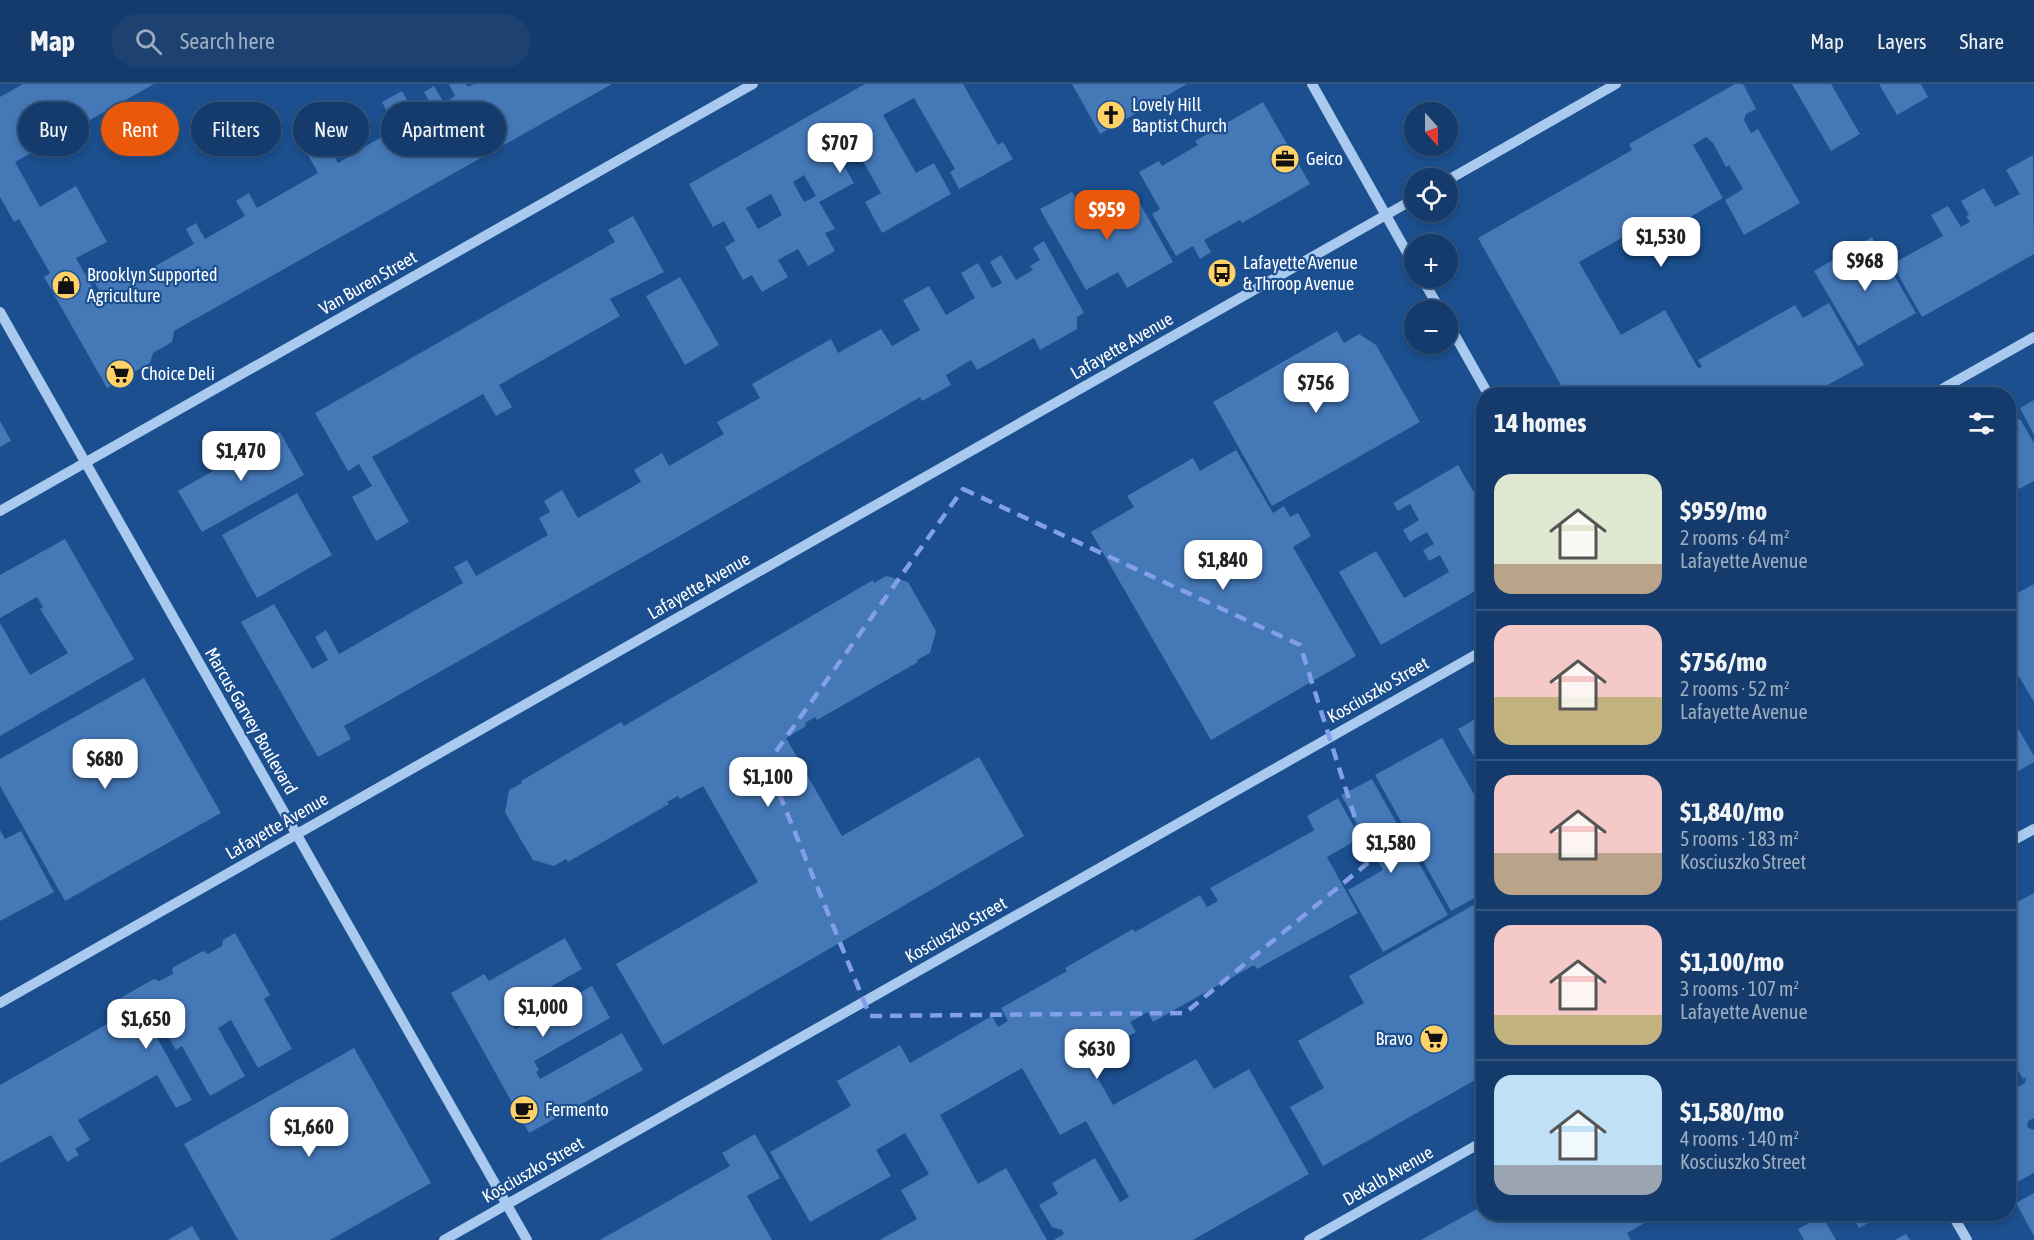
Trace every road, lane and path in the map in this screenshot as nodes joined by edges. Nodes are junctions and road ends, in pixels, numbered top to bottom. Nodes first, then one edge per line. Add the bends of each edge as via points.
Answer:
1 (753, 84) edge
2 (1312, 84) edge
3 (1616, 84) edge
4 (1458, 174) edge
5 (1404, 205) edge
6 (1386, 215) junction
7 (1404, 247) edge
8 (0, 312) edge
9 (2034, 338) edge
10 (1458, 341) edge
11 (1484, 387) edge
12 (1946, 387) edge
13 (85, 463) junction
14 (0, 511) edge
15 (1476, 655) edge
16 (2034, 829) edge
17 (296, 834) junction
18 (2016, 839) edge
19 (0, 1003) edge
20 (1476, 1146) edge
21 (507, 1204) junction
22 (1956, 1221) edge
23 (444, 1240) edge
24 (527, 1240) edge
25 (1309, 1240) edge
26 (1967, 1240) edge

1 - 13 street, Van Buren Street
2 - 6 street
3 - 4 street
5 - 6 street, Lafayette Avenue
6 - 7 street
6 - 17 street, Lafayette Avenue
8 - 13 street, Marcus Garvey Boulevard
9 - 12 street
10 - 11 street
13 - 14 street, Van Buren Street
13 - 17 street, Marcus Garvey Boulevard
15 - 21 street, Kosciuszko Street
16 - 18 street
17 - 19 street, Lafayette Avenue
17 - 21 street, Marcus Garvey Boulevard
20 - 25 street, DeKalb Avenue
21 - 23 street, Kosciuszko Street
21 - 24 street, Marcus Garvey Boulevard
22 - 26 street

